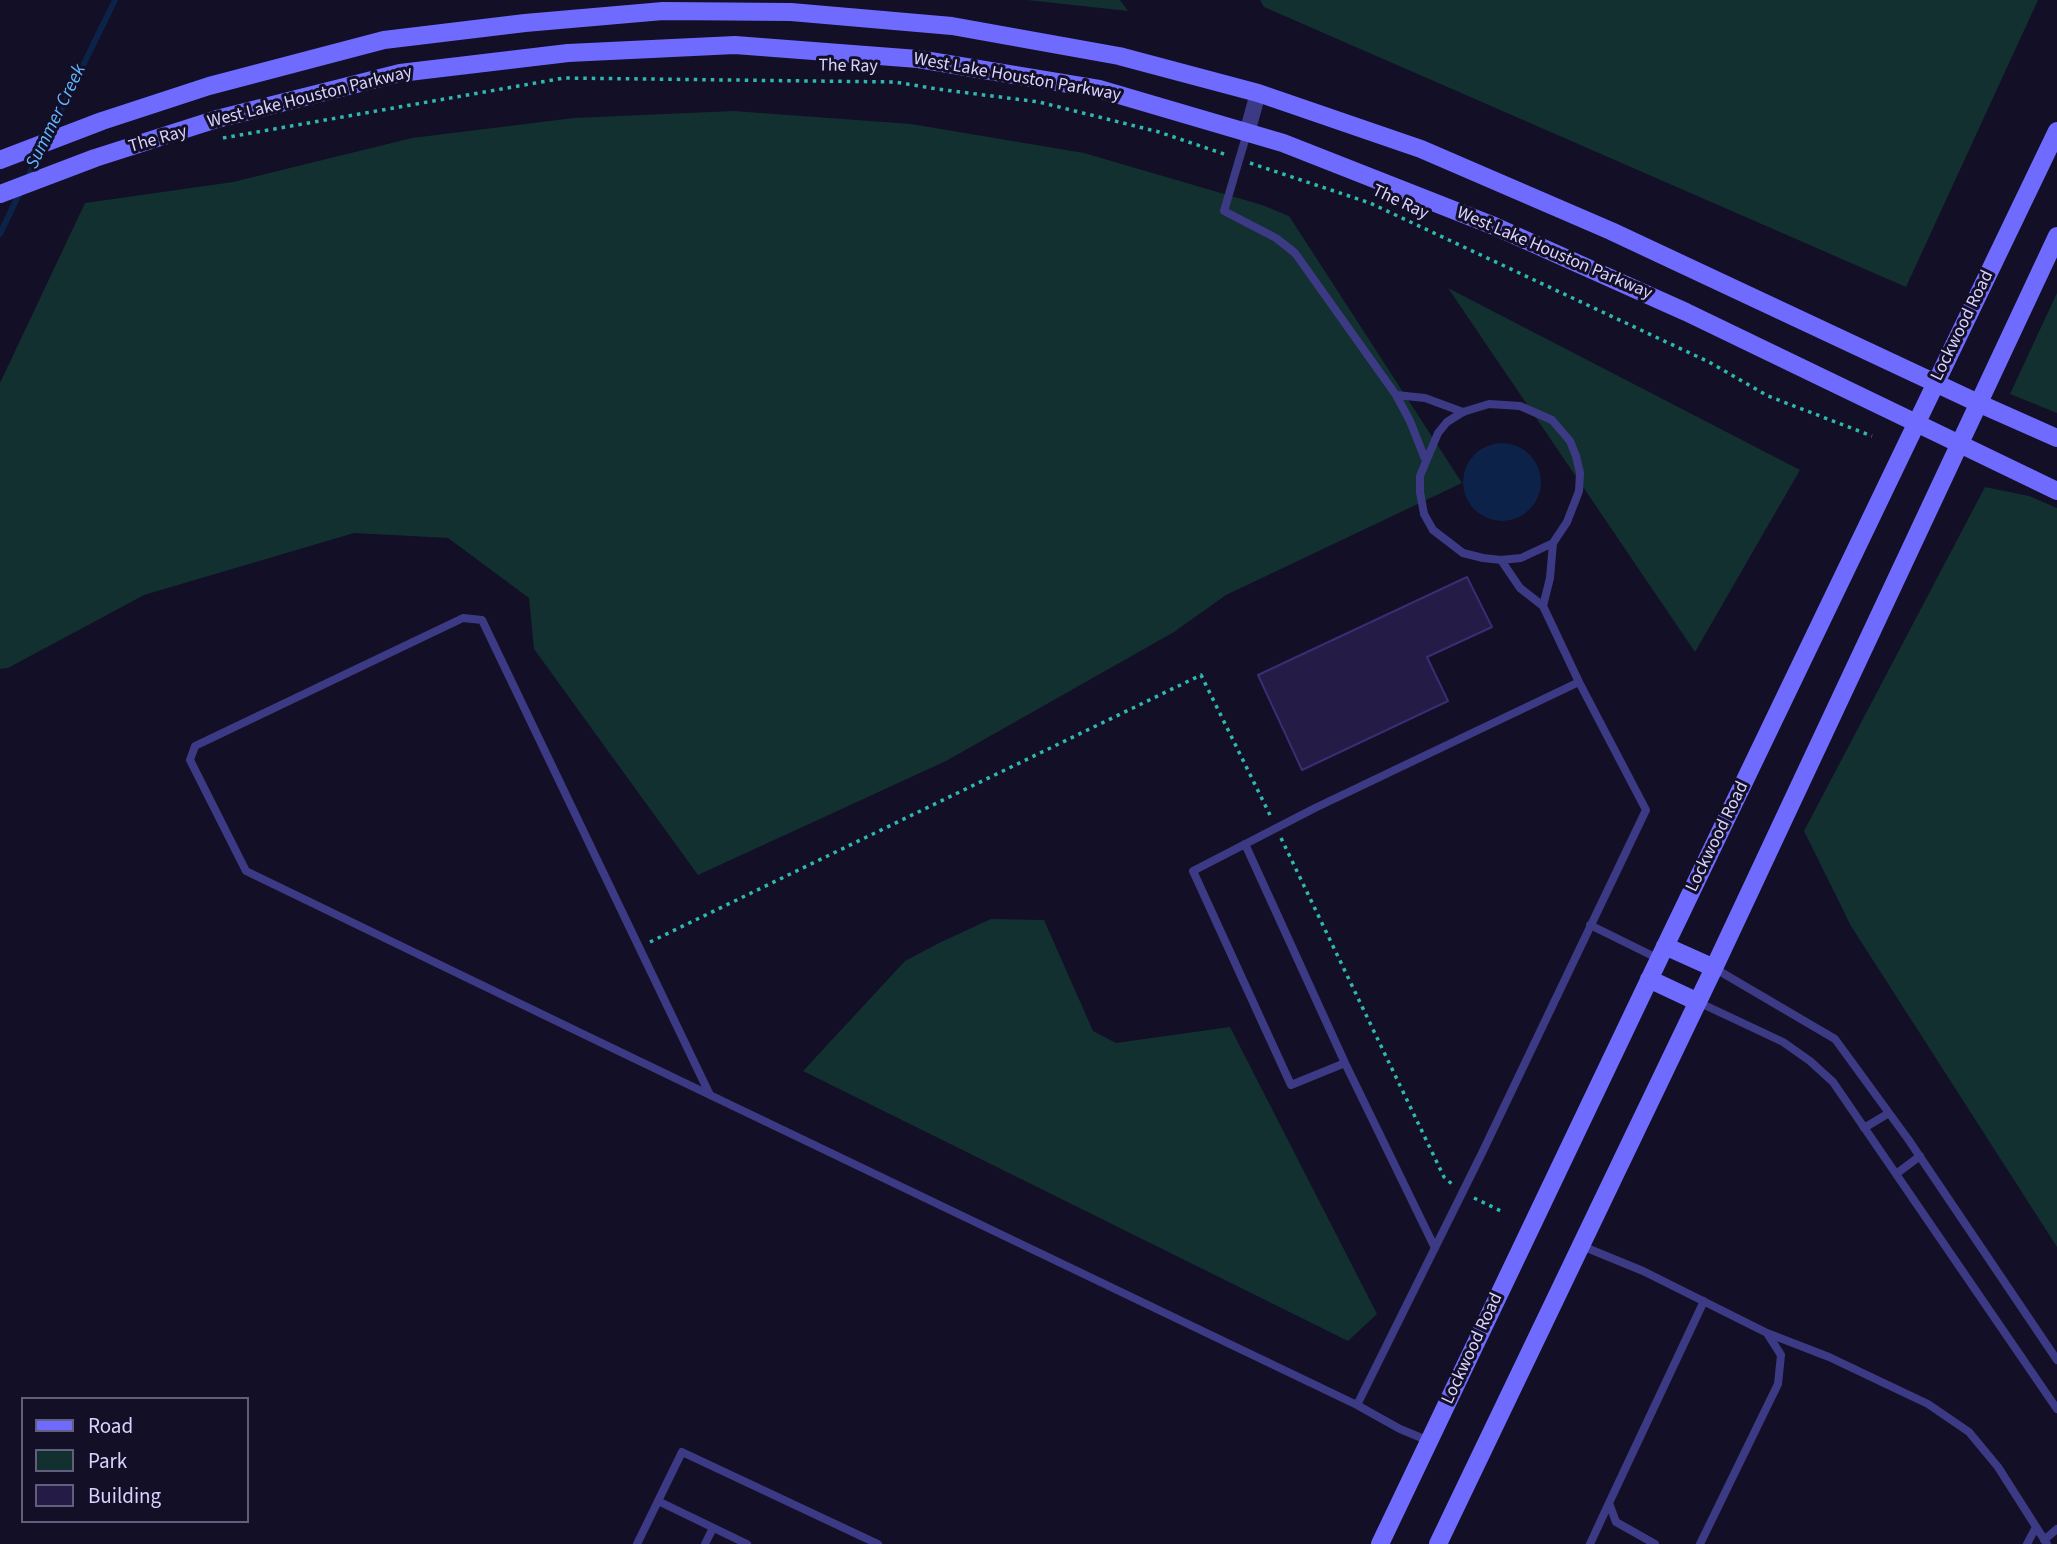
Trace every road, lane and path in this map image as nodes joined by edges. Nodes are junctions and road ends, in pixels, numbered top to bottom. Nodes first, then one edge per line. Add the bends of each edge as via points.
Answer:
1 (1258, 93) junction
2 (2057, 131) edge
3 (1247, 132) junction
4 (219, 139) dead end
5 (1239, 159) junction
6 (0, 160) edge
7 (0, 194) edge
8 (2057, 236) edge
9 (1936, 383) junction
10 (1396, 395) junction
11 (1978, 403) junction
12 (1463, 412) junction
13 (1917, 423) junction
14 (1872, 436) dead end
15 (2057, 438) edge
16 (1959, 444) junction
17 (1425, 459) junction
18 (2057, 491) edge
19 (1553, 543) junction
20 (1501, 560) junction
21 (1543, 606) junction
22 (1579, 682) junction
23 (1276, 828) junction
24 (1245, 844) junction
25 (1590, 925) junction
26 (639, 947) junction
27 (1662, 952) junction
28 (1714, 968) junction
29 (1649, 979) junction
30 (1698, 1002) junction
31 (1345, 1063) junction
32 (710, 1095) junction
33 (1889, 1113) junction
34 (1864, 1128) junction
35 (1920, 1156) junction
36 (1896, 1174) junction
37 (1462, 1193) junction
38 (1501, 1211) dead end
39 (1581, 1246) junction
40 (1435, 1248) junction
41 (1704, 1301) junction
42 (1767, 1333) junction
43 (2057, 1360) edge
44 (1357, 1405) junction
45 (2057, 1409) edge
46 (1429, 1441) junction
47 (658, 1501) junction
48 (1609, 1503) junction
49 (2036, 1527) junction
50 (713, 1528) junction
51 (2057, 1530) edge
52 (2046, 1542) edge
53 (637, 1544) edge
54 (705, 1544) edge
55 (747, 1544) edge
56 (878, 1544) edge
57 (1380, 1544) edge
58 (1438, 1544) edge
59 (1590, 1544) edge
60 (1655, 1544) edge
61 (1700, 1544) edge
62 (2027, 1544) edge

1 - 3 street
1 - 6 main road, West Lake Houston Parkway via 1119,56 952,26 778,11 663,11 384,40 209,86
1 - 9 main road, West Lake Houston Parkway via 1421,149 1611,231
2 - 9 main road, Lockwood Road
3 - 5 lane
3 - 7 main road, West Lake Houston Parkway via 1099,89 918,59 734,45 568,53 400,73 217,119
3 - 13 main road, West Lake Houston Parkway via 1494,226
4 - 5 path, The Ray via 564,78 895,82 1039,102 1159,132
5 - 10 lane via 1224,211 1295,253
5 - 14 path, The Ray via 1370,203 1709,362 1768,396
8 - 11 main road
9 - 11 main road, West Lake Houston Parkway
9 - 13 main road, Lockwood Road
10 - 12 lane via 1425,398
10 - 17 lane
11 - 15 main road, West Lake Houston Parkway
11 - 16 main road
12 - 17 lane via 1438,433
12 - 19 lane via 1489,404 1520,406 1552,420 1570,441 1580,473 1579,491
13 - 16 main road, West Lake Houston Parkway
13 - 27 main road, Lockwood Road
16 - 18 main road, West Lake Houston Parkway
16 - 28 main road
17 - 20 lane via 1419,492 1433,530 1463,553
19 - 20 lane via 1521,558
19 - 21 lane
20 - 21 lane via 1520,588
21 - 22 lane
22 - 23 lane
22 - 25 lane via 1646,810
23 - 24 lane
23 - 26 path via 1201,675
23 - 37 path via 1444,1177
24 - 31 lane
24 - 31 lane via 1193,871 1285,1073 1291,1085
25 - 27 lane
25 - 37 lane
26 - 32 lane
26 - 32 lane via 482,620 463,618 195,746 190,760 246,872
27 - 28 main road
27 - 29 main road, Lockwood Road
28 - 30 main road
28 - 33 lane via 1835,1039
29 - 30 main road
29 - 46 main road, Lockwood Road
30 - 34 lane via 1783,1042 1810,1061 1833,1082
30 - 39 main road
31 - 40 lane
32 - 44 lane
33 - 34 lane
33 - 35 lane
34 - 36 lane
35 - 36 lane
35 - 43 lane
36 - 45 lane
37 - 38 path
37 - 40 lane
39 - 41 lane
39 - 58 main road
40 - 44 lane
41 - 42 lane
41 - 48 lane
42 - 49 lane via 1928,1404 1969,1432 1998,1467
42 - 61 lane via 1781,1355 1778,1384
44 - 46 lane
46 - 57 main road, Lockwood Road
47 - 50 lane
47 - 53 lane
47 - 56 lane via 682,1452
48 - 59 lane
48 - 60 lane via 1616,1522
49 - 52 lane
49 - 62 lane
50 - 54 lane
50 - 55 lane
51 - 52 lane

